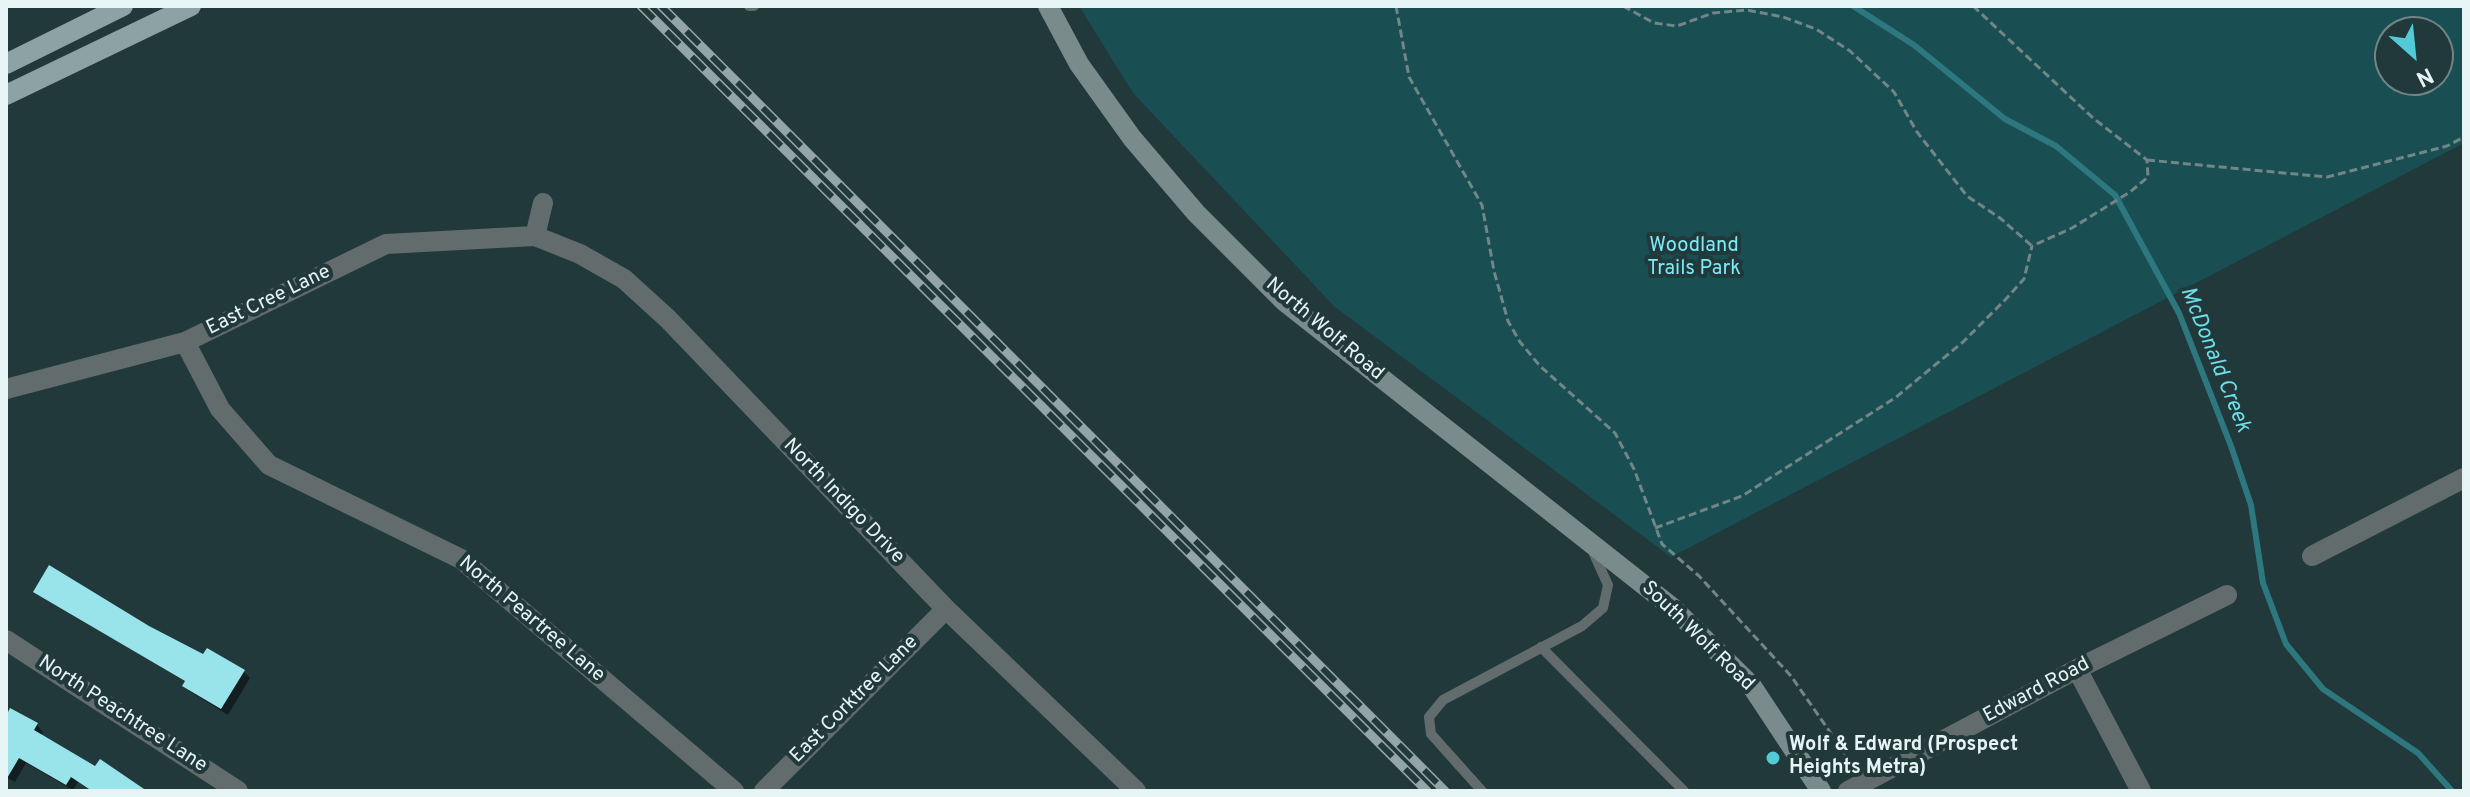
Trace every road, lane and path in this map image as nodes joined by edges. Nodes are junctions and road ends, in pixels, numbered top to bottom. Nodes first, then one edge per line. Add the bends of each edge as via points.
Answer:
1 (123, 6) edge
2 (191, 6) edge
3 (1048, 6) edge
4 (1396, 6) edge
5 (1623, 6) edge
6 (1973, 6) edge
7 (6, 64) edge
8 (6, 95) edge
9 (2464, 137) edge
10 (2147, 160) junction
11 (543, 203) dead end
12 (535, 236) junction
13 (2032, 246) junction
14 (185, 342) junction
15 (6, 389) edge
16 (2464, 478) edge
17 (1654, 528) junction
18 (1584, 537) junction
19 (2312, 556) dead end
20 (2227, 595) dead end
21 (946, 609) junction
22 (6, 640) edge
23 (1541, 647) junction
24 (2077, 669) junction
25 (1856, 770) dead end
26 (238, 791) edge
27 (734, 791) edge
28 (764, 791) edge
29 (1136, 791) edge
30 (1482, 791) edge
31 (1684, 791) edge
32 (1821, 791) edge
33 (1848, 791) edge
34 (2141, 791) edge

1 - 7 main road
2 - 8 main road
3 - 18 main road, North Wolf Road via 1079,64 1132,138 1196,213 1285,302
4 - 17 path via 1416,95 1482,205 1508,321 1540,366 1615,433
5 - 13 path via 1654,23 1677,26 1713,13 1747,10 1816,29 1850,51 1894,92 1917,132 1967,196
6 - 10 path via 2093,118
9 - 10 path via 2327,177
10 - 13 path via 2148,177 2130,192
11 - 12 street
12 - 14 street, East Cree Lane via 386,244
12 - 21 street, North Indigo Drive via 624,279
13 - 17 path via 2024,279 1963,342 1895,398 1742,496
14 - 15 street, East Cree Lane
14 - 27 street, North Peartree Lane via 220,409 269,465 461,559
16 - 19 street
17 - 25 path via 1662,544 1699,576 1791,676
18 - 23 lane via 1608,585 1603,608 1582,626
18 - 32 main road, South Wolf Road via 1673,608 1751,685
20 - 24 street, Edward Road
21 - 28 street, East Corktree Lane
21 - 29 street, North Indigo Drive
22 - 26 street, North Peachtree Lane
23 - 30 lane via 1443,700 1429,717 1431,734
23 - 31 lane
24 - 33 street, Edward Road
24 - 34 street

